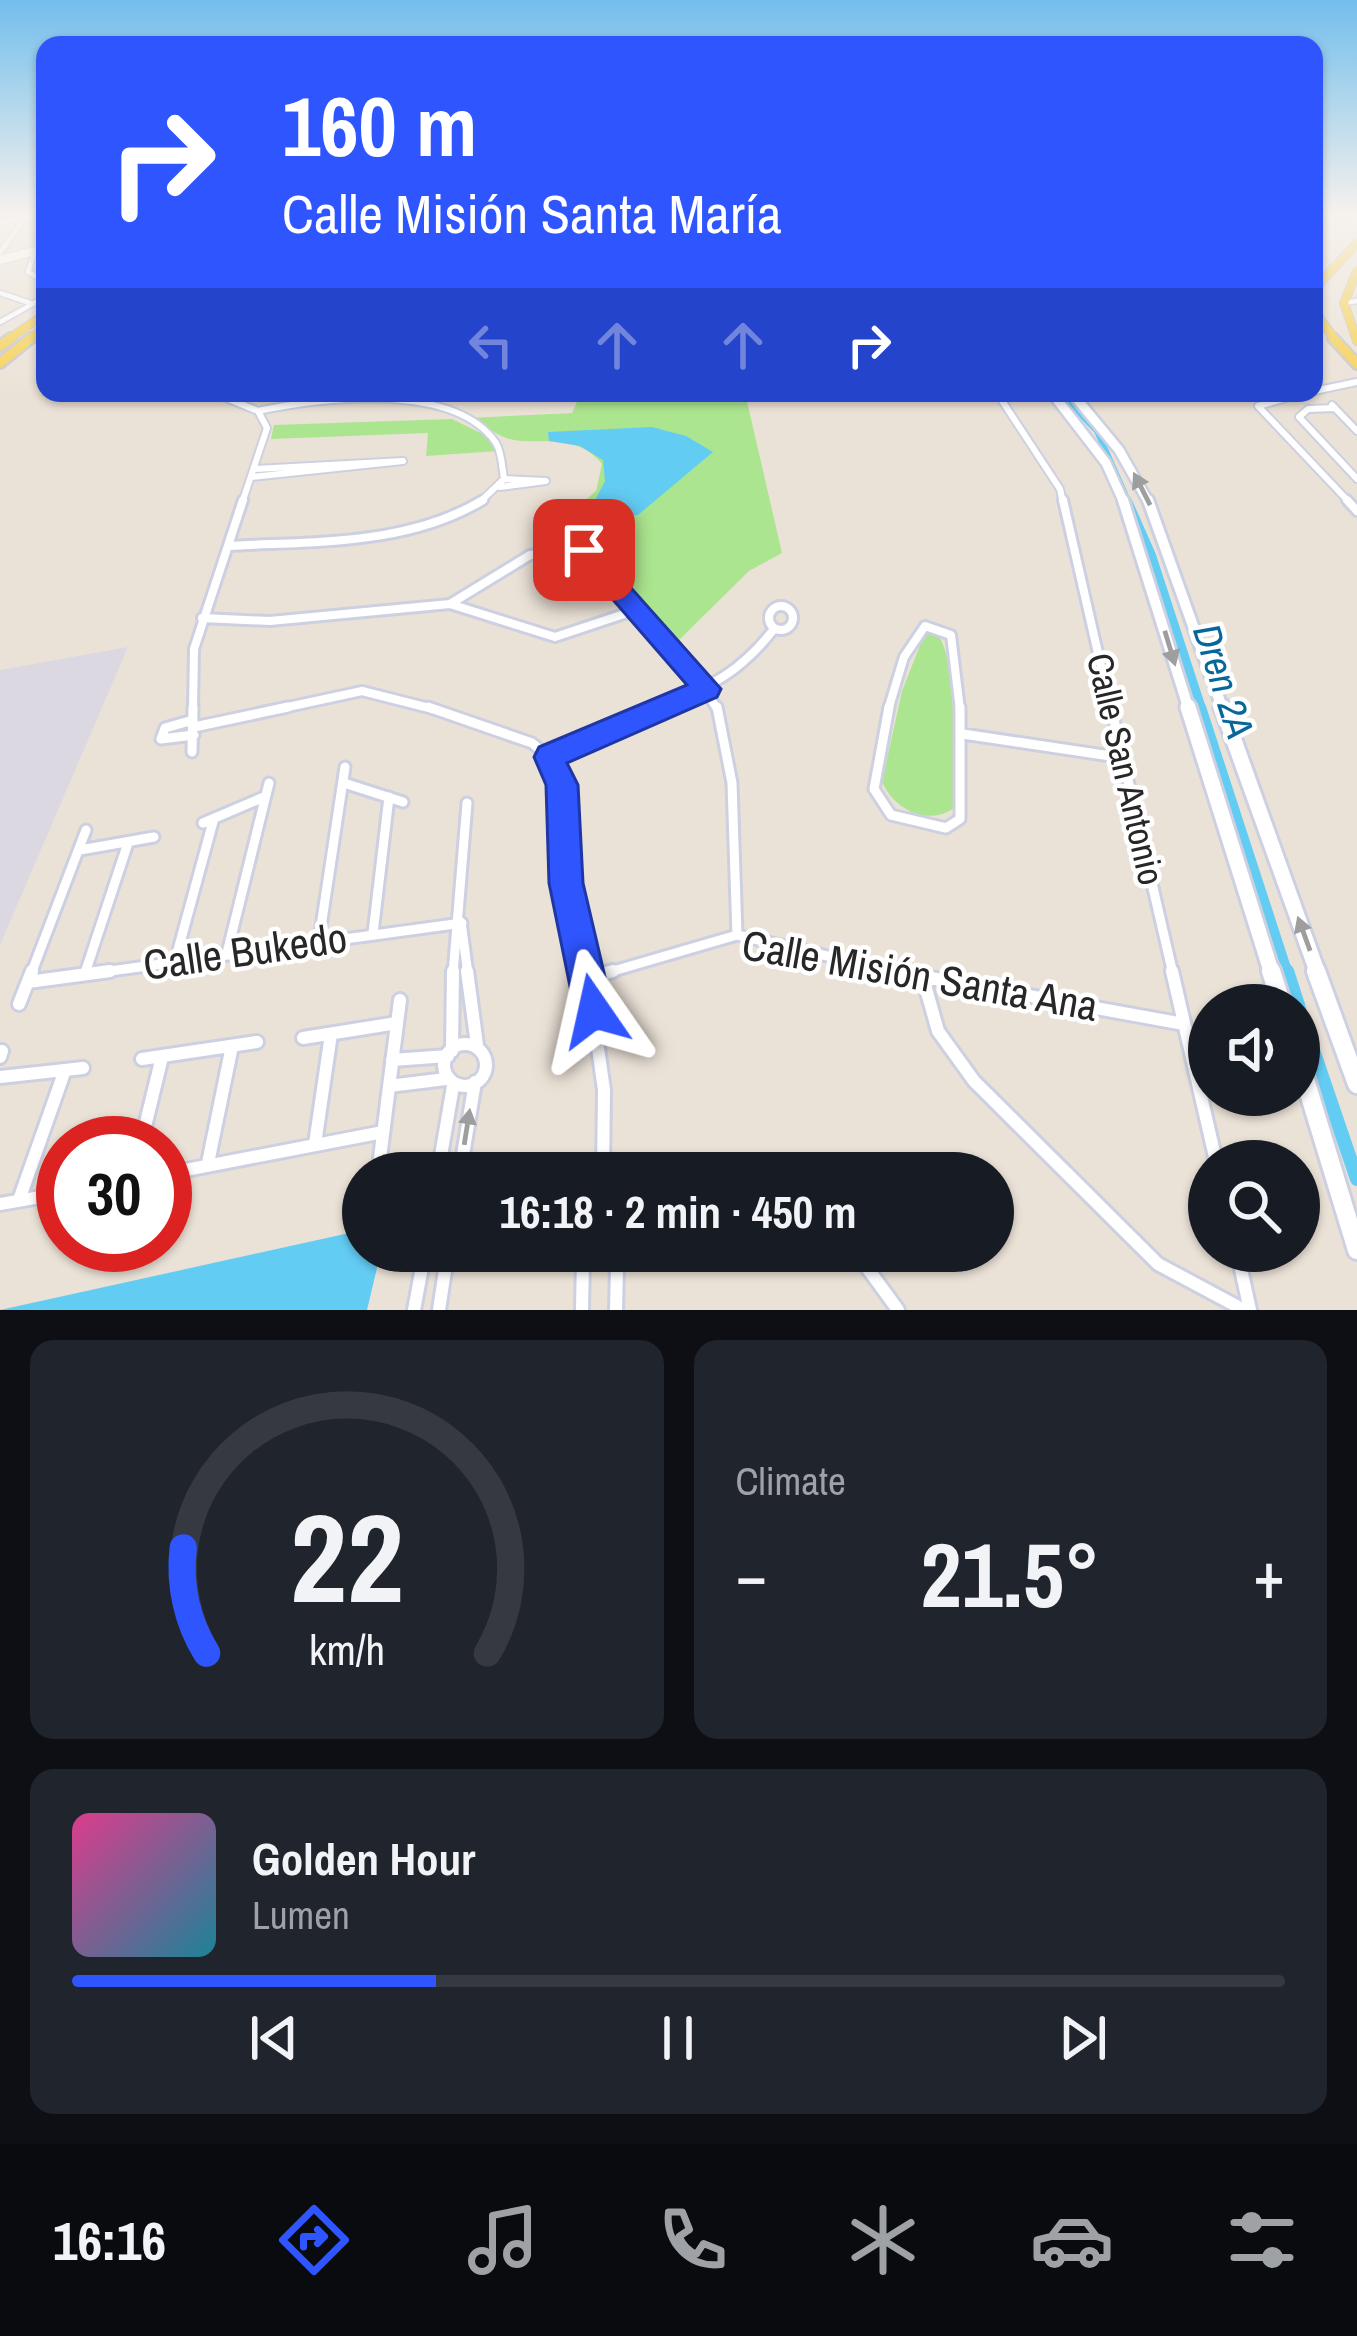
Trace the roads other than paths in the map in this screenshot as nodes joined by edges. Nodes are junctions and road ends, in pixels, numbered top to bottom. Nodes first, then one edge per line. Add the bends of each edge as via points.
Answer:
1 (1354, 275) edge
2 (1346, 289) junction
3 (0, 293) edge
4 (1357, 298) edge
5 (36, 302) edge
6 (1344, 303) junction
7 (33, 304) junction
8 (36, 320) edge
9 (1323, 320) edge
10 (0, 323) edge
11 (21, 331) junction
12 (36, 333) edge
13 (1356, 340) edge
14 (0, 346) edge
15 (0, 360) edge
16 (1357, 364) edge
17 (1357, 382) edge
18 (1323, 389) edge
19 (235, 402) edge
20 (297, 402) edge
21 (424, 402) edge
22 (1003, 402) edge
23 (1059, 402) edge
24 (1079, 402) edge
25 (1272, 402) edge
26 (258, 412) junction
27 (1357, 430) edge
28 (344, 466) junction
29 (253, 473) junction
30 (504, 479) junction
31 (1357, 479) edge
32 (499, 488) junction
33 (1357, 511) edge
34 (228, 546) junction
35 (1142, 549) junction
36 (1164, 554) junction
37 (450, 604) junction
38 (640, 609) junction
39 (202, 618) junction
40 (774, 629) dead end
41 (707, 689) junction
42 (194, 728) junction
43 (963, 734) junction
44 (192, 752) dead end
45 (549, 757) junction
46 (1124, 758) junction
47 (345, 767) dead end
48 (269, 783) dead end
49 (344, 783) junction
50 (266, 797) junction
51 (389, 797) junction
52 (403, 802) dead end
53 (467, 803) dead end
54 (86, 830) dead end
55 (154, 837) dead end
56 (128, 843) junction
57 (78, 850) junction
58 (458, 924) junction
59 (374, 933) junction
60 (736, 935) junction
61 (319, 940) junction
62 (227, 953) junction
63 (175, 961) junction
64 (85, 974) junction
65 (589, 978) junction
66 (923, 978) junction
67 (28, 982) junction
68 (1276, 984) edge
69 (400, 1000) dead end
70 (20, 1004) dead end
71 (397, 1023) junction
72 (1184, 1024) junction
73 (331, 1034) junction
74 (303, 1038) dead end
75 (257, 1042) dead end
76 (477, 1045) junction
77 (232, 1046) junction
78 (450, 1054) junction
79 (162, 1056) junction
80 (142, 1059) dead end
81 (392, 1060) junction
82 (83, 1068) dead end
83 (65, 1070) junction
84 (0, 1077) edge
85 (450, 1082) junction
86 (476, 1082) junction
87 (1357, 1084) edge
88 (389, 1086) junction
89 (148, 1116) edge
90 (1316, 1116) edge
91 (383, 1132) junction
92 (1211, 1140) edge
93 (315, 1144) junction
94 (381, 1152) edge
95 (441, 1152) edge
96 (464, 1152) edge
97 (603, 1152) edge
98 (208, 1163) junction
99 (192, 1167) edge
100 (36, 1197) edge
101 (19, 1200) junction
102 (0, 1204) edge
103 (1357, 1250) edge
104 (421, 1272) edge
105 (445, 1272) edge
106 (583, 1272) edge
107 (617, 1272) edge
108 (870, 1272) edge
109 (1241, 1272) edge
110 (414, 1310) edge
111 (439, 1310) edge
112 (582, 1310) edge
113 (616, 1310) edge
114 (898, 1310) edge
115 (1247, 1310) edge

1 - 2 main road
2 - 4 street
2 - 6 main road
3 - 7 street
4 - 6 street
5 - 7 street
6 - 13 main road
7 - 10 street
8 - 11 main road
9 - 16 main road
10 - 11 street
11 - 14 main road
12 - 15 main road
17 - 18 street
19 - 26 street
20 - 26 street
21 - 30 street via 495,436 504,449
22 - 46 street, Calle San Antonio via 1060,489
23 - 35 main road via 1106,464
36 -> 24 main road via 1142,486
25 - 33 street via 1258,406
26 - 29 street via 267,428
27 - 31 street via 1333,406 1299,417
28 - 28 street via 403,461
28 - 29 street
29 - 34 street
30 - 32 street
30 - 32 street via 546,481
32 - 34 street via 446,518 396,533
34 - 39 street
35 - 36 main road
35 -> 68 main road
87 -> 36 main road
37 - 38 street via 555,637
37 - 38 street via 510,564 571,548 584,550
37 - 39 street via 270,621
38 - 41 street
39 - 42 street via 192,660
40 - 41 street via 746,665
41 - 45 street
41 - 60 street via 726,744
42 - 44 street
42 - 45 street via 374,691 532,743
43 - 43 street via 960,819 937,827 883,808 874,789 886,718 925,626 951,635
43 - 46 street
45 - 65 street via 562,785 566,883
46 - 72 street, Calle San Antonio
47 - 49 street
48 - 50 street
49 - 51 street
49 - 61 street
50 - 62 street
50 - 63 street via 209,821
51 - 52 street
51 - 59 street
53 - 58 street
54 - 57 street
55 - 56 street
56 - 57 street
56 - 64 street
57 - 67 street
58 - 59 street, Calle Bukedo
58 - 76 street
58 - 78 street
59 - 61 street, Calle Bukedo
60 - 65 street, Calle Misión Santa Ana
60 - 66 street, Calle Misión Santa Ana
61 - 62 street, Calle Bukedo
62 - 63 street, Calle Bukedo
63 - 64 street, Calle Bukedo
64 - 67 street, Calle Bukedo
65 - 97 street
66 - 72 street, Calle Misión Santa Ana
66 - 115 street via 938,1031 974,1081 1158,1264
67 - 70 street
69 - 71 street
71 - 73 street
71 - 81 street
72 - 92 street, Calle San Antonio
73 - 74 street
73 - 93 street
75 - 77 street
76 - 78 street via 464,1043
76 - 86 street via 485,1062
77 - 79 street
77 - 98 street
78 - 81 street
78 - 85 street
79 - 80 street
79 - 89 street
81 - 88 street
82 - 83 street
83 - 84 street
83 - 101 street
85 - 86 street
85 - 88 street
85 - 95 street
96 -> 86 street
88 - 91 street
90 - 103 main road
91 - 93 street
91 - 94 street
93 - 98 street
98 - 99 street
100 - 101 street
101 - 102 street
104 - 110 street
105 - 111 street
106 - 112 street
107 - 113 street
108 - 114 street
109 - 115 street

